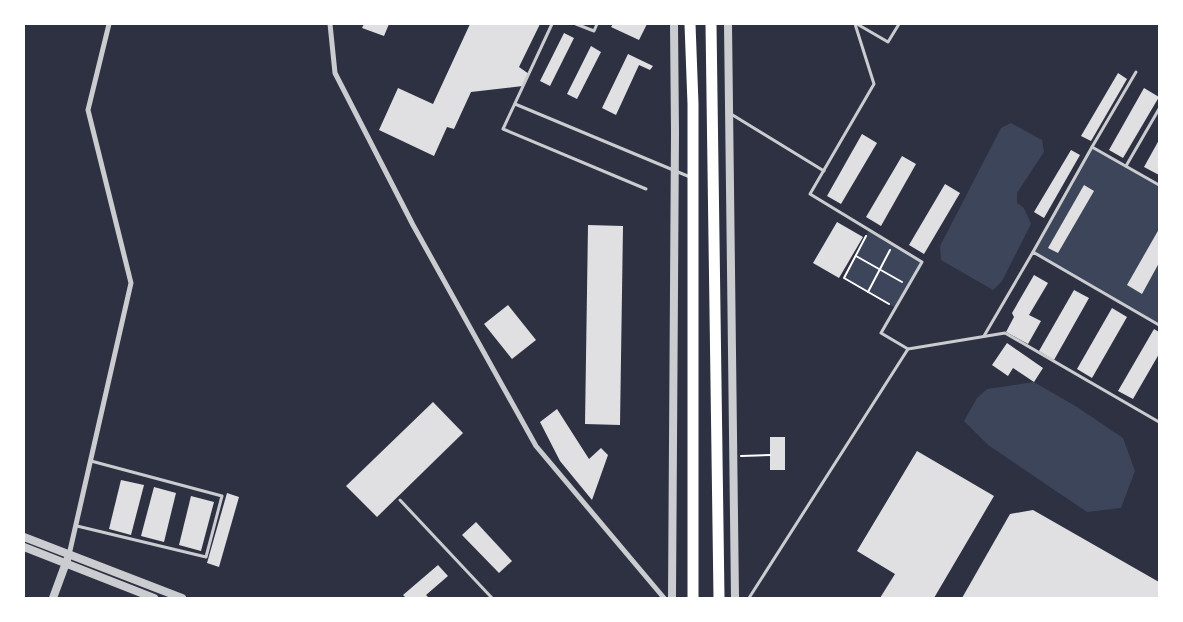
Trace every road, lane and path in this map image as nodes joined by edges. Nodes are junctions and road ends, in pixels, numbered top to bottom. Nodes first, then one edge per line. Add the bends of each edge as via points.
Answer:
1 (109, 24) edge
2 (330, 24) edge
3 (552, 24) edge
4 (576, 24) edge
5 (598, 24) edge
6 (674, 24) edge
7 (690, 24) edge
8 (711, 24) edge
9 (728, 24) edge
10 (856, 24) edge
11 (899, 24) edge
12 (1136, 72) dead end
13 (515, 104) junction
14 (1159, 109) edge
15 (730, 113) junction
16 (1092, 147) junction
17 (1126, 166) junction
18 (675, 170) junction
19 (824, 171) junction
20 (692, 178) junction
21 (1159, 185) edge
22 (646, 189) dead end
23 (869, 230) junction
24 (894, 245) junction
25 (1033, 252) junction
26 (856, 256) junction
27 (879, 269) junction
28 (908, 286) junction
29 (868, 292) junction
30 (896, 308) junction
31 (1159, 325) edge
32 (984, 336) junction
33 (908, 350) junction
34 (1159, 422) edge
35 (770, 454) dead end
36 (734, 457) junction
37 (91, 461) junction
38 (400, 500) dead end
39 (77, 526) junction
40 (24, 537) edge
41 (24, 547) edge
42 (68, 555) junction
43 (66, 564) junction
44 (53, 598) edge
45 (154, 598) edge
46 (182, 598) edge
47 (492, 598) edge
48 (664, 598) edge
49 (672, 598) edge
50 (693, 598) edge
51 (719, 598) edge
52 (736, 598) edge
53 (749, 598) edge

1 - 37 street via 88,110 131,283
2 - 48 street via 335,73 413,225 536,446
3 - 13 lane
4 - 5 lane via 594,31
6 - 18 street
7 - 20 highway
8 - 51 highway
9 - 15 street
10 - 11 lane via 888,42
10 - 19 lane via 874,84
12 - 16 lane
13 - 18 lane
13 - 22 lane via 503,129
14 - 17 lane
15 - 19 lane
15 - 36 street
16 - 17 lane
16 - 25 lane
17 - 21 lane
18 - 20 lane
18 - 49 street
19 - 23 lane via 810,194
20 - 50 highway
23 - 24 lane
23 - 26 path
24 - 27 path
24 - 28 lane via 922,262
25 - 31 lane
25 - 32 lane
26 - 27 path
26 - 29 path via 844,278
27 - 28 path
27 - 29 path
28 - 30 lane
29 - 30 path
30 - 33 lane via 881,333
32 - 33 lane
32 - 34 lane via 1005,333
33 - 53 lane
35 - 36 path
36 - 52 street
37 - 39 street
37 - 39 lane via 222,496 206,557
38 - 47 lane
39 - 42 street
40 - 42 street
41 - 43 street
42 - 43 street
42 - 46 street
43 - 44 street
43 - 45 street

